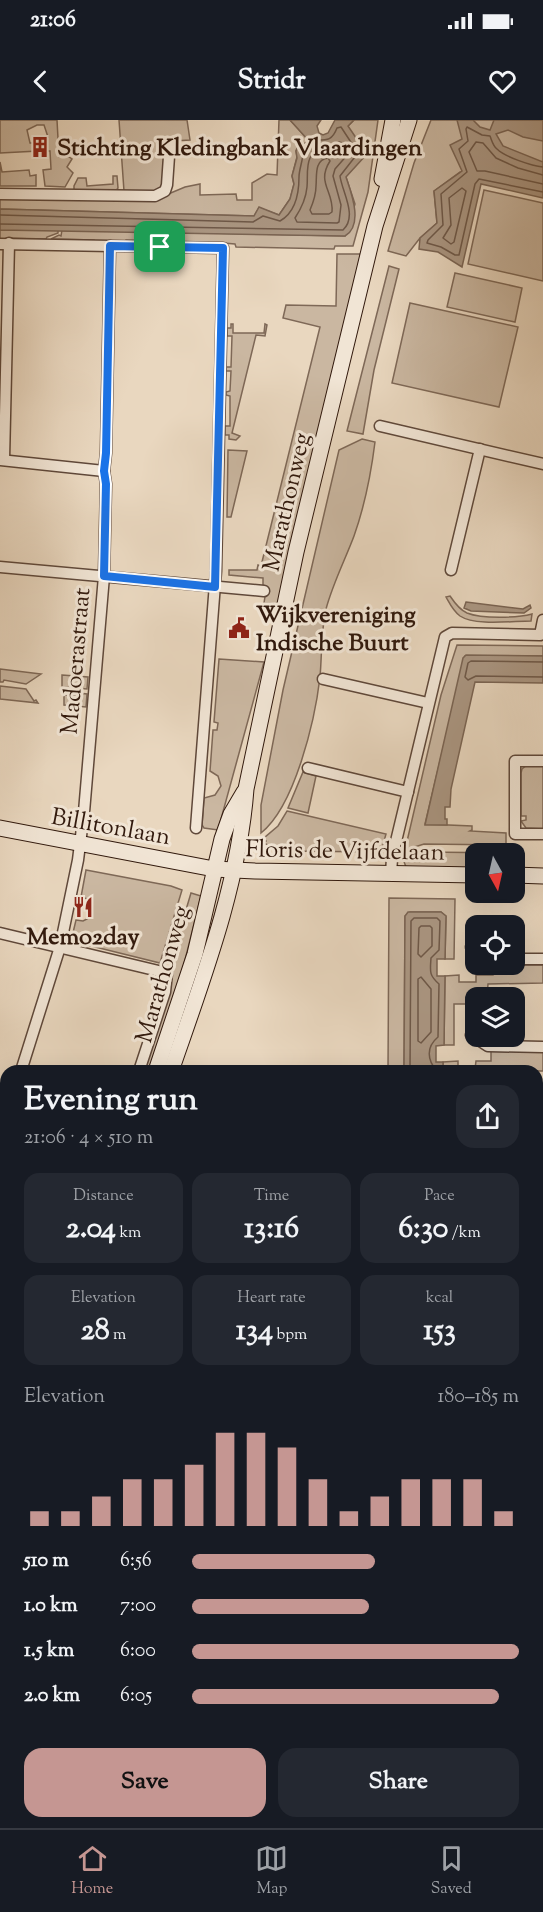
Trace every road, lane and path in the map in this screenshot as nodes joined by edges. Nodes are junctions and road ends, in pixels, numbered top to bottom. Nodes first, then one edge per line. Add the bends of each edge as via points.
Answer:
1 (393, 120) edge
2 (410, 120) edge
3 (170, 142) dead end
4 (0, 194) edge
5 (375, 226) junction
6 (5, 243) edge
7 (110, 246) junction
8 (381, 426) dead end
9 (480, 449) junction
10 (2, 460) edge
11 (543, 464) edge
12 (104, 471) junction
13 (0, 567) edge
14 (451, 570) dead end
15 (104, 576) junction
16 (215, 587) junction
17 (264, 591) dead end
18 (543, 620) edge
19 (323, 679) dead end
20 (428, 703) junction
21 (543, 761) edge
22 (308, 768) dead end
23 (246, 789) junction
24 (408, 792) junction
25 (0, 828) edge
26 (196, 828) dead end
27 (543, 834) edge
28 (79, 843) junction
29 (214, 868) junction
30 (233, 870) junction
31 (391, 874) junction
32 (465, 875) edge
33 (525, 875) edge
34 (543, 876) edge
35 (0, 933) edge
36 (60, 946) junction
37 (525, 959) edge
38 (543, 959) edge
39 (525, 1047) edge
40 (543, 1047) edge
41 (23, 1065) edge
42 (141, 1065) edge
43 (158, 1065) edge
44 (173, 1065) edge

1 - 5 main road, Marathonweg
2 - 5 main road, Marathonweg
3 - 4 street via 167,184 165,191 155,196
5 - 23 main road, Marathonweg via 296,552
6 - 7 street
6 - 10 street
7 - 12 street, Madoerastraat
7 - 16 street via 223,248
8 - 9 street
9 - 11 street
9 - 14 street
10 - 12 street
12 - 15 street, Madoerastraat
13 - 15 street
15 - 16 street
15 - 28 street, Madoerastraat
16 - 17 street
16 - 26 street
18 - 20 street via 540,634 452,633 446,637
19 - 20 street
20 - 24 street
21 - 27 street via 515,761 515,834
22 - 24 street
23 - 29 main road, Marathonweg via 231,814
23 - 30 main road, Marathonweg
24 - 31 street
25 - 28 main road, Billitonlaan
28 - 29 main road, Billitonlaan
28 - 36 street, Madoerastraat
29 - 30 main road, Floris de Vijfdelaan
29 - 43 main road, Marathonweg via 195,954
30 - 31 main road, Floris de Vijfdelaan
30 - 44 main road, Marathonweg via 205,972
31 - 32 main road, Floris de Vijfdelaan
33 - 34 main road
35 - 36 street
36 - 41 street, Madoerastraat
36 - 42 street via 167,973 165,992
37 - 38 street
39 - 40 street

